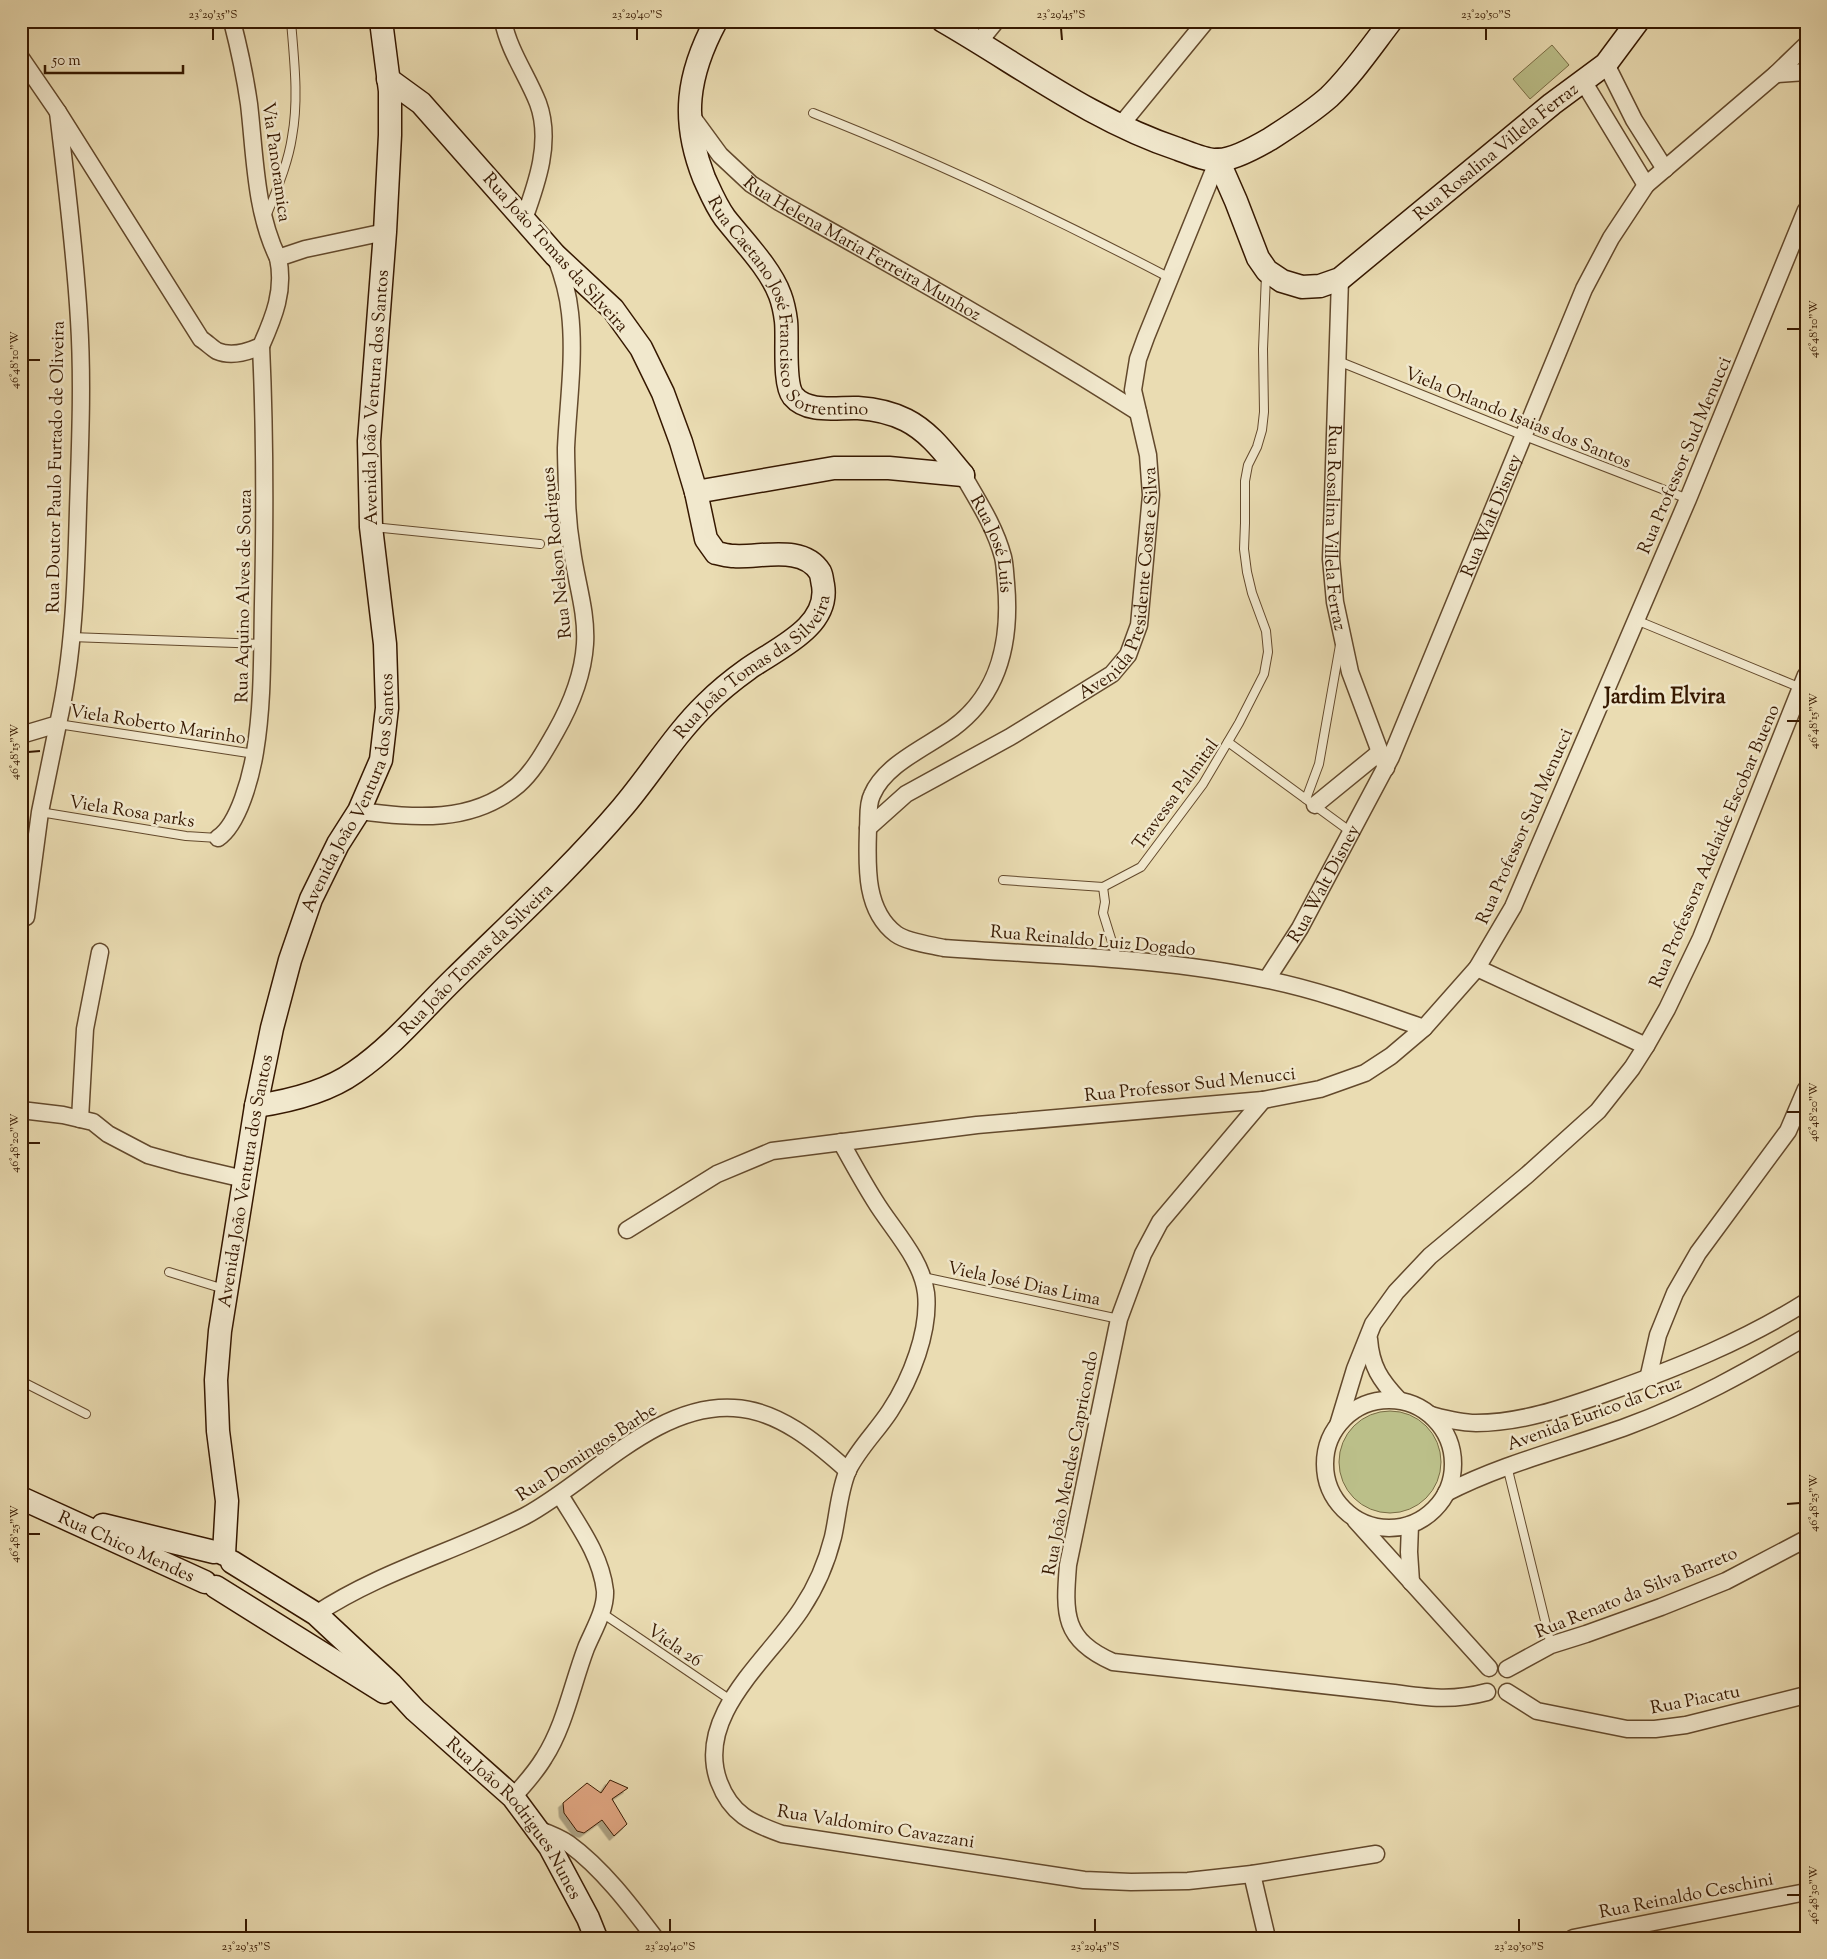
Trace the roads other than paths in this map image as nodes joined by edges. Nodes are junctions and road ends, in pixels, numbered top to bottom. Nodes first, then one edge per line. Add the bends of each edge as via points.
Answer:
1 (232, 21) edge
2 (291, 21) edge
3 (381, 21) edge
4 (503, 21) edge
5 (716, 21) edge
6 (943, 21) edge
7 (996, 21) edge
8 (1206, 21) edge
9 (1391, 21) edge
10 (1638, 21) edge
11 (980, 42) junction
12 (1806, 45) edge
13 (21, 58) edge
14 (1606, 64) junction
15 (1806, 72) edge
16 (1776, 74) junction
17 (388, 79) junction
18 (1583, 80) junction
19 (58, 112) junction
20 (689, 112) junction
21 (813, 113) dead end
22 (1120, 126) junction
23 (1218, 160) junction
24 (1665, 169) junction
25 (1646, 184) junction
26 (1806, 210) edge
27 (524, 219) junction
28 (264, 222) junction
29 (1802, 228) edge
30 (385, 232) junction
31 (555, 255) junction
32 (278, 258) junction
33 (1267, 271) junction
34 (1170, 278) junction
35 (1340, 280) junction
36 (261, 346) junction
37 (1338, 361) junction
38 (1138, 412) junction
39 (1522, 435) junction
40 (963, 475) junction
41 (696, 492) junction
42 (1688, 499) junction
43 (371, 527) junction
44 (540, 544) dead end
45 (1636, 620) junction
46 (1342, 636) junction
47 (71, 637) junction
48 (262, 644) junction
49 (1803, 681) edge
50 (58, 724) junction
51 (21, 735) edge
52 (1228, 742) junction
53 (1380, 752) junction
54 (255, 754) junction
55 (1386, 768) junction
56 (1310, 802) junction
57 (40, 812) junction
58 (359, 812) junction
59 (868, 828) junction
60 (1352, 832) junction
61 (218, 838) joint
62 (1003, 880) dead end
63 (1103, 887) junction
64 (26, 917) dead end
65 (100, 952) dead end
66 (1117, 958) junction
67 (1477, 968) junction
68 (1268, 979) junction
69 (1424, 1028) junction
70 (1646, 1046) junction
71 (1806, 1089) edge
72 (1263, 1100) junction
73 (256, 1106) junction
74 (21, 1110) edge
75 (80, 1119) junction
76 (841, 1142) junction
77 (244, 1179) junction
78 (627, 1230) dead end
79 (169, 1272) dead end
80 (922, 1277) junction
81 (226, 1290) junction
82 (1806, 1302) edge
83 (1119, 1319) junction
84 (1369, 1333) junction
85 (1806, 1337) edge
86 (1648, 1378) junction
87 (21, 1380) edge
88 (1398, 1400) junction
89 (86, 1414) dead end
90 (1431, 1415) junction
91 (1338, 1424) junction
92 (1507, 1466) junction
93 (848, 1471) junction
94 (1446, 1493) junction
95 (560, 1495) junction
96 (21, 1498) edge
97 (48, 1511) junction
98 (1353, 1517) junction
99 (1410, 1525) junction
100 (1806, 1539) edge
101 (223, 1556) junction
102 (1411, 1582) junction
103 (211, 1584) junction
104 (601, 1613) junction
105 (316, 1614) junction
106 (1551, 1645) junction
107 (1489, 1668) junction
108 (1507, 1669) junction
109 (1487, 1692) junction
110 (1507, 1692) junction
111 (1806, 1695) edge
112 (732, 1701) junction
113 (415, 1710) junction
114 (513, 1797) junction
115 (537, 1828) junction
116 (1376, 1854) dead end
117 (1252, 1874) junction
118 (1806, 1892) edge
119 (596, 1938) edge
120 (655, 1938) edge
121 (1267, 1938) edge
122 (1573, 1938) edge

1 - 28 street, Via Panoramica via 248,102
2 - 28 lane via 296,102 292,138
3 - 17 street, Avenida João Ventura dos Santos
4 - 27 street via 510,45 538,104 544,132 535,188
5 - 20 street via 695,74
6 - 11 street
7 - 11 street
8 - 22 street
9 - 23 street via 1328,98 1259,146
10 - 14 street
11 - 22 street via 1075,102
12 - 16 street, Rua Walt Disney
13 - 19 street
14 - 18 street
14 - 24 street via 1634,120
15 - 16 street
16 - 24 street, Rua Walt Disney
17 - 27 street, Rua João Tomas da Silveira via 421,103
17 - 30 street, Avenida João Ventura dos Santos via 390,136
18 - 25 street
18 - 35 street, Rua Rosalina Villela Ferraz
19 - 36 street via 201,339 217,351 231,353
19 - 47 street, Rua Doutor Paulo Furtado de Oliveira via 79,321 76,580
20 - 38 street, Rua Helena Maria Ferreira Munhoz via 720,155 751,184 1079,374
20 - 40 street, Rua Caetano José Francisco Sorrentino via 692,139 710,192 723,216 764,267 780,294 786,320 788,381 793,396 804,404 822,409 882,411 906,420 945,452
21 - 34 lane via 986,188
22 - 23 street via 1164,144
23 - 33 street via 1258,258
23 - 34 street, Avenida Presidente Costa e Silva
24 - 25 street, Rua Walt Disney
25 - 39 street, Rua Walt Disney via 1611,238 1584,289
26 - 29 street, Rua Professor Sud Menucci
27 - 31 street, Rua João Tomas da Silveira
28 - 32 street, Via Panoramica
29 - 42 street, Rua Professor Sud Menucci
30 - 32 street via 305,248
30 - 43 street, Avenida João Ventura dos Santos via 369,441
31 - 41 street, Rua João Tomas da Silveira via 613,308 641,348 682,442
31 - 58 street, Rua Nelson Rodrigues via 566,285 573,356 566,449 567,498 585,643 580,678 566,713 541,758 519,784 491,803 458,814 411,817
32 - 36 street, Via Panoramica via 281,272 279,299
33 - 35 street, Rua Rosalina Villela Ferraz via 1302,287
33 - 52 lane via 1262,349 1264,412 1262,430 1245,481 1244,549 1252,593 1266,630 1268,652 1264,674
34 - 38 street, Avenida Presidente Costa e Silva via 1138,358 1133,390
35 - 37 street, Rua Rosalina Villela Ferraz
36 - 48 street, Rua Aquino Alves de Souza via 265,496
37 - 39 lane, Viela Orlando Isaias dos Santos
37 - 46 street, Rua Rosalina Villela Ferraz via 1331,559
38 - 59 street, Avenida Presidente Costa e Silva via 1148,455 1150,495 1139,625 1128,656 1112,674 1010,737 906,794
39 - 42 lane, Viela Orlando Isaias dos Santos
39 - 55 street, Rua Walt Disney
40 - 41 street, Rua José Luís via 889,468 834,468
40 - 59 street, Rua José Luís via 988,518 1003,557 1006,638 1000,664 980,703 954,728 892,768 879,783 871,795
41 - 73 street, Rua João Tomas da Silveira via 706,539 716,553 734,556 791,555 810,561 821,574 824,592 820,611 807,628 747,670 706,704 590,845 389,1046 353,1074 322,1089 288,1101
42 - 45 street, Rua Professor Sud Menucci
43 - 44 lane
43 - 58 street, Avenida João Ventura dos Santos via 385,644 387,708 381,760
45 - 49 lane
45 - 67 street, Rua Professor Sud Menucci via 1513,908
46 - 53 street, Rua Rosalina Villela Ferraz via 1350,672
46 - 56 lane
47 - 48 lane
47 - 50 street, Rua Doutor Paulo Furtado de Oliveira via 66,691
48 - 54 street, Rua Aquino Alves de Souza via 260,715
49 - 70 street, Rua Professora Adelaide Escobar Bueno via 1701,938
50 - 51 street
50 - 54 lane, Viela Roberto Marinho
50 - 57 street, Rua Doutor Paulo Furtado de Oliveira
52 - 56 lane, Travessa Palmital
52 - 63 lane, Travessa Palmital via 1203,784 1141,867
53 - 55 street, Rua Rosalina Villela Ferraz
53 - 56 street
54 - 61 street, Rua Aquino Alves de Souza via 237,816 227,832
55 - 60 street, Rua Walt Disney
56 - 60 lane, Travessa Palmital
57 - 61 lane, Viela Rosa parks via 186,836
57 - 64 street, Rua Doutor Paulo Furtado de Oliveira
58 - 73 street, Avenida João Ventura dos Santos via 338,844 312,899 290,960
59 - 66 street, Rua Reinaldo Luiz Dogado via 866,865 872,898 882,918 897,934 944,948
60 - 68 street, Rua Walt Disney
62 - 63 lane
63 - 66 lane via 1103,914
65 - 75 street via 85,1029
66 - 68 street, Rua Reinaldo Luiz Dogado
67 - 69 street, Rua Professor Sud Menucci
67 - 70 street
68 - 69 street, Rua Reinaldo Luiz Dogado via 1323,993
69 - 72 street, Rua Professor Sud Menucci via 1365,1073 1320,1090
70 - 84 street, Rua Professora Adelaide Escobar Bueno via 1598,1111 1430,1256 1396,1292
71 - 86 street via 1788,1131 1698,1253 1675,1293 1658,1335
72 - 76 street, Rua Professor Sud Menucci via 995,1124
72 - 83 street, Rua João Mendes Capricondo via 1160,1222 1143,1254
73 - 77 street, Avenida João Ventura dos Santos
74 - 75 street via 64,1114
75 - 77 street via 93,1122 108,1134 148,1155
76 - 78 street, Rua Professor Sud Menucci via 772,1151 732,1167
76 - 80 street, Rua Valdomiro Cavazzani
77 - 81 street, Avenida João Ventura dos Santos
79 - 81 lane
80 - 83 lane, Viela José Dias Lima
80 - 93 street, Rua Valdomiro Cavazzani via 926,1293 925,1317 918,1353 907,1382
81 - 101 street, Avenida João Ventura dos Santos via 216,1380 218,1430 227,1501
82 - 86 street, Avenida Eurico da Cruz via 1731,1344
83 - 109 street, Rua João Mendes Capricondo via 1068,1565 1065,1597 1070,1626 1081,1643 1113,1662 1432,1699
84 - 88 street via 1370,1355 1377,1373
84 - 91 street, Rua Professora Adelaide Escobar Bueno
85 - 92 street, Avenida Eurico da Cruz via 1744,1374 1677,1407
86 - 90 street, Avenida Eurico da Cruz via 1554,1412 1502,1421 1475,1423
87 - 89 lane
88 - 90 street via 1416,1405
88 - 91 street via 1376,1400 1354,1409
90 - 94 street via 1444,1432 1452,1451 1452,1473
91 - 98 street via 1329,1440 1325,1474 1330,1491
92 - 94 street, Avenida Eurico da Cruz
92 - 106 lane
93 - 95 street, Rua Domingos Barbe via 800,1431 760,1413 734,1408 702,1411 650,1430
93 - 112 street, Rua Valdomiro Cavazzani via 833,1538 818,1580 802,1609
94 - 99 street via 1437,1506
95 - 104 street via 596,1557 605,1593
95 - 105 street, Rua Domingos Barbe via 495,1530 371,1582
96 - 97 street, Rua Chico Mendes
97 - 101 street, Rua Chico Mendes
97 - 103 street, Rua Chico Mendes
98 - 99 street via 1370,1526
98 - 102 street
99 - 102 street
100 - 106 street, Rua Renato da Silva Barreto via 1726,1581
101 - 103 street via 204,1558 200,1567 200,1573
101 - 105 street, Rua João Rodrigues Nunes
102 - 107 street
103 - 113 street, Rua João Rodrigues Nunes
104 - 112 lane, Viela 26
104 - 114 street via 558,1732 545,1757
105 - 113 street, Rua João Rodrigues Nunes
106 - 108 street, Rua Renato da Silva Barreto
107 - 108 street
107 - 109 street via 1482,1680
108 - 110 street via 1512,1683
109 - 110 street via 1498,1696
110 - 111 street, Rua Piacatu via 1537,1711 1627,1730 1686,1724
112 - 117 street, Rua Valdomiro Cavazzani via 720,1725 714,1749 715,1771 724,1795 740,1814 757,1825 782,1834 1084,1880 1188,1881
113 - 114 street, Rua João Rodrigues Nunes
114 - 115 street, Rua João Rodrigues Nunes
115 - 119 street, Rua João Rodrigues Nunes
115 - 120 street via 584,1856
116 - 117 street, Rua Valdomiro Cavazzani
117 - 121 street
118 - 122 street, Rua Reinaldo Ceschini

